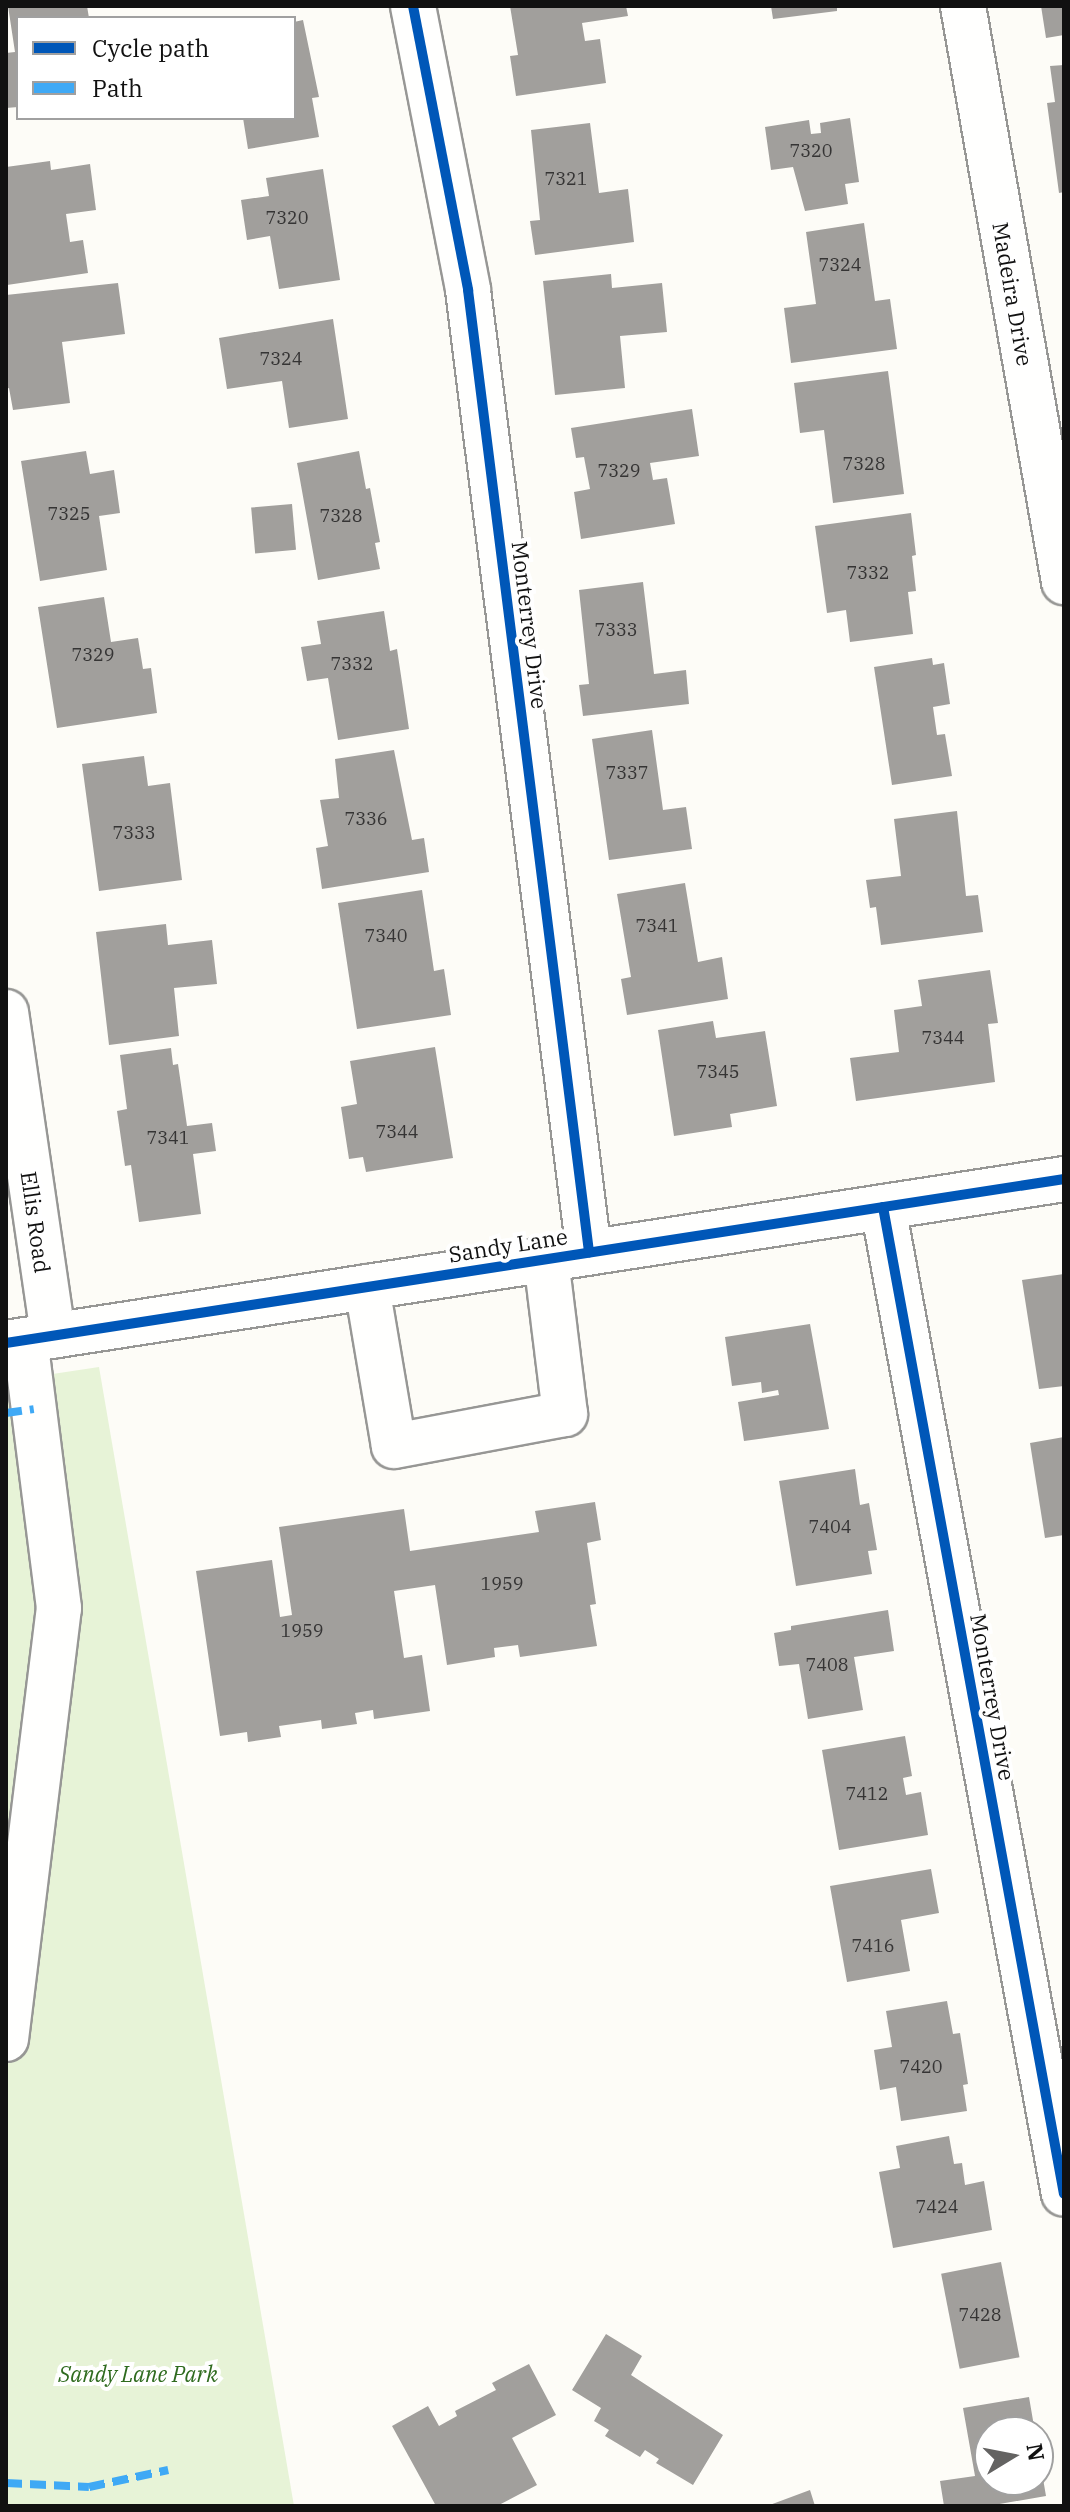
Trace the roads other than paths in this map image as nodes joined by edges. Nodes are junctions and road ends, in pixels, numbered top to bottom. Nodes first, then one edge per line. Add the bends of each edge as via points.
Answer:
1 (413, 6) edge
2 (963, 6) edge
3 (1064, 582) edge
4 (6, 1012) edge
5 (1064, 1179) edge
6 (883, 1207) junction
7 (589, 1252) junction
8 (546, 1259) junction
9 (367, 1287) junction
10 (28, 1340) edge
11 (6, 2039) edge
12 (1064, 2194) edge

1 - 7 street, Monterrey Drive via 468,290
2 - 3 street, Madeira Drive
4 - 10 street, Ellis Road
5 - 6 street, Sandy Lane
6 - 7 street, Sandy Lane
6 - 12 street, Monterrey Drive
7 - 8 street, Sandy Lane
8 - 9 street, Sandy Lane
8 - 9 street via 565,1414 394,1446
9 - 10 street, Sandy Lane
10 - 11 street, Ellis Road via 59,1608

